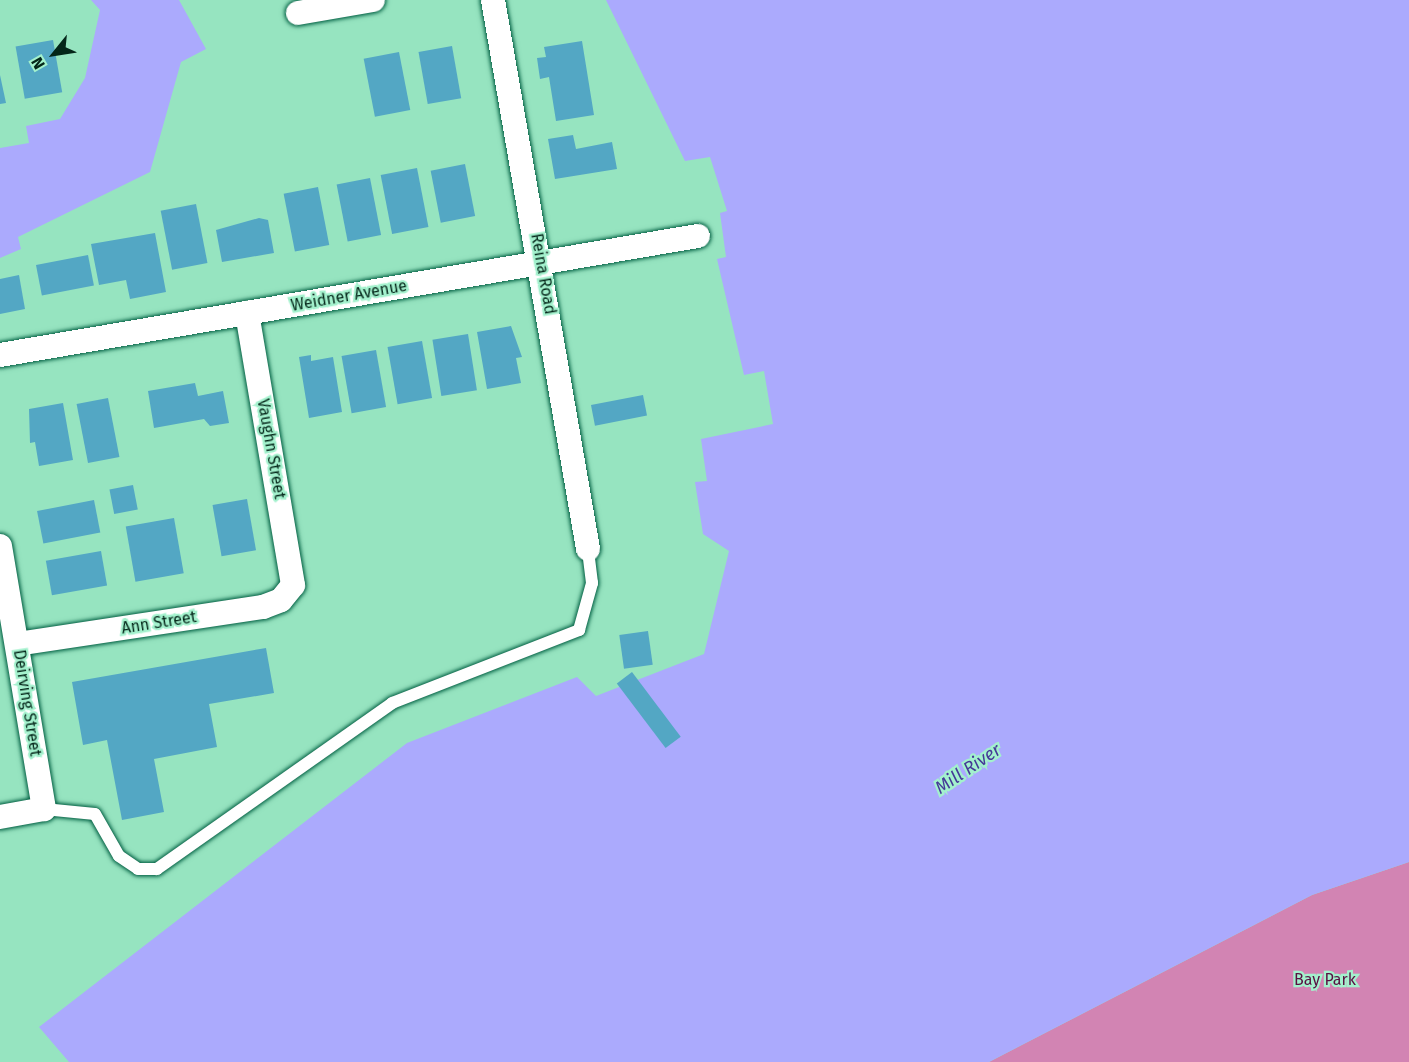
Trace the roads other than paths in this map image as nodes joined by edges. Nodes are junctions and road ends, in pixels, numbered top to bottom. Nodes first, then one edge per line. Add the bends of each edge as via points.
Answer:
1 (373, 0) edge
2 (493, 0) edge
3 (298, 13) dead end
4 (698, 236) dead end
5 (542, 263) junction
6 (247, 313) junction
7 (0, 355) edge
8 (0, 546) edge
9 (588, 549) joint
10 (293, 585) joint
11 (17, 645) junction
12 (43, 799) junction
13 (0, 817) edge

1 - 3 street
2 - 5 street, Reina Road
4 - 5 street, Weidner Avenue
5 - 6 street, Weidner Avenue
5 - 9 street, Reina Road
6 - 7 street, Weidner Avenue
6 - 10 street, Vaughn Street
8 - 11 street, Deirving Street
9 - 12 lane via 592,583 579,630 392,703 157,869 138,869 119,856 95,814
10 - 11 street, Ann Street via 281,600 263,607
11 - 12 street, Deirving Street
12 - 13 street

